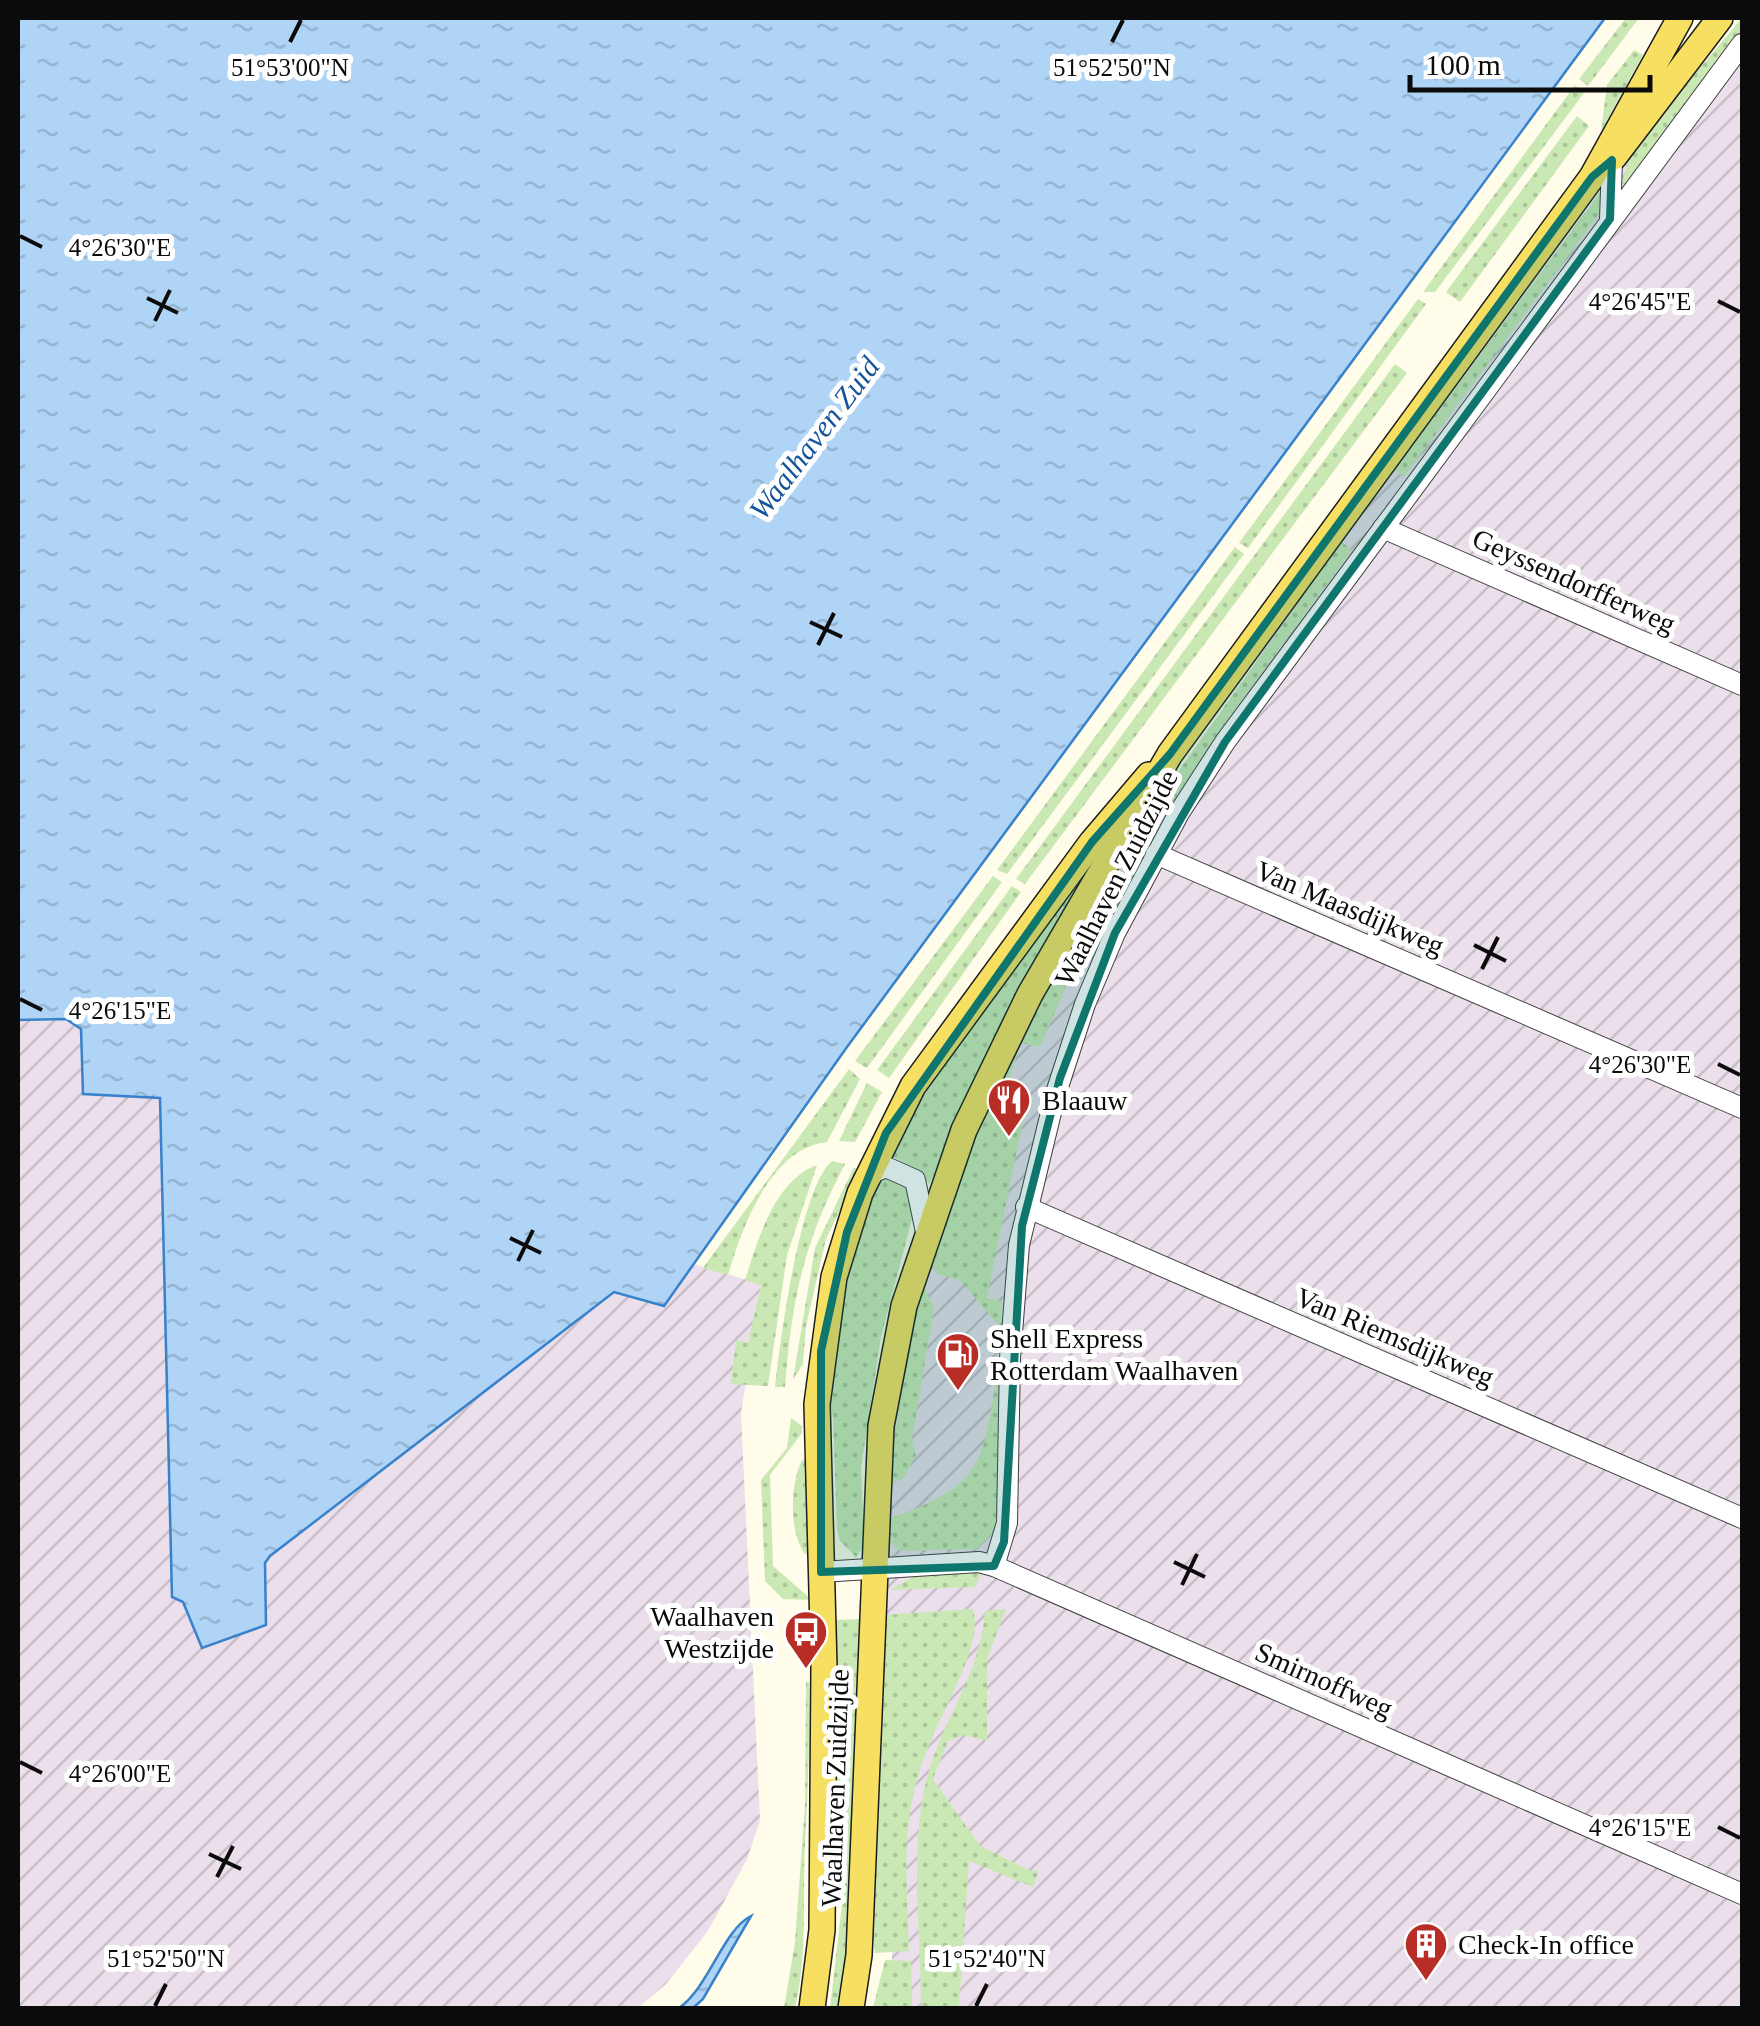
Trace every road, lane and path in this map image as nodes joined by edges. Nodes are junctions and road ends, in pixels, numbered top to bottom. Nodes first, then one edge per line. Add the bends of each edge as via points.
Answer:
1 (1680, 18) edge
2 (1720, 18) edge
3 (1742, 44) edge
4 (1612, 160) junction
5 (1592, 177) junction
6 (1610, 220) junction
7 (1383, 528) junction
8 (1742, 684) edge
9 (1170, 754) junction
10 (1156, 854) junction
11 (1742, 1108) edge
12 (860, 1194) junction
13 (1026, 1207) junction
14 (926, 1232) junction
15 (1742, 1518) edge
16 (994, 1566) junction
17 (873, 1569) junction
18 (821, 1572) junction
19 (1742, 1894) edge
20 (812, 2008) edge
21 (851, 2008) edge

1 - 5 main road, Waalhaven Zuidzijde
2 - 4 main road, Waalhaven Zuidzijde
3 - 6 street, Waalhaven Zuidzijde
4 - 5 main road, Waalhaven Zuidzijde
4 - 6 street
5 - 9 main road, Waalhaven Zuidzijde
6 - 7 street, Waalhaven Zuidzijde
7 - 8 street, Geyssendorfferweg
7 - 10 street, Waalhaven Zuidzijde via 1225,742
9 - 12 main road, Waalhaven Zuidzijde via 1127,796 926,1067 886,1133
9 - 14 main road, Waalhaven Zuidzijde via 1008,1036
10 - 11 street, Van Maasdijkweg
10 - 13 street, Waalhaven Zuidzijde via 1085,1004
12 - 14 street, Waalhaven Zuidzijde via 874,1172 905,1172 920,1192
12 - 18 main road, Waalhaven Zuidzijde via 834,1276 821,1350
13 - 15 street, Van Riemsdijkweg
13 - 16 street, Waalhaven Zuidzijde via 1010,1358 1007,1523
14 - 17 main road, Waalhaven Zuidzijde via 893,1352 881,1426
16 - 17 street, Smirnoffweg
16 - 19 street, Smirnoffweg
17 - 18 street
17 - 21 main road, Waalhaven Zuidzijde via 859,1956
18 - 20 main road, Waalhaven Zuidzijde via 822,1930

